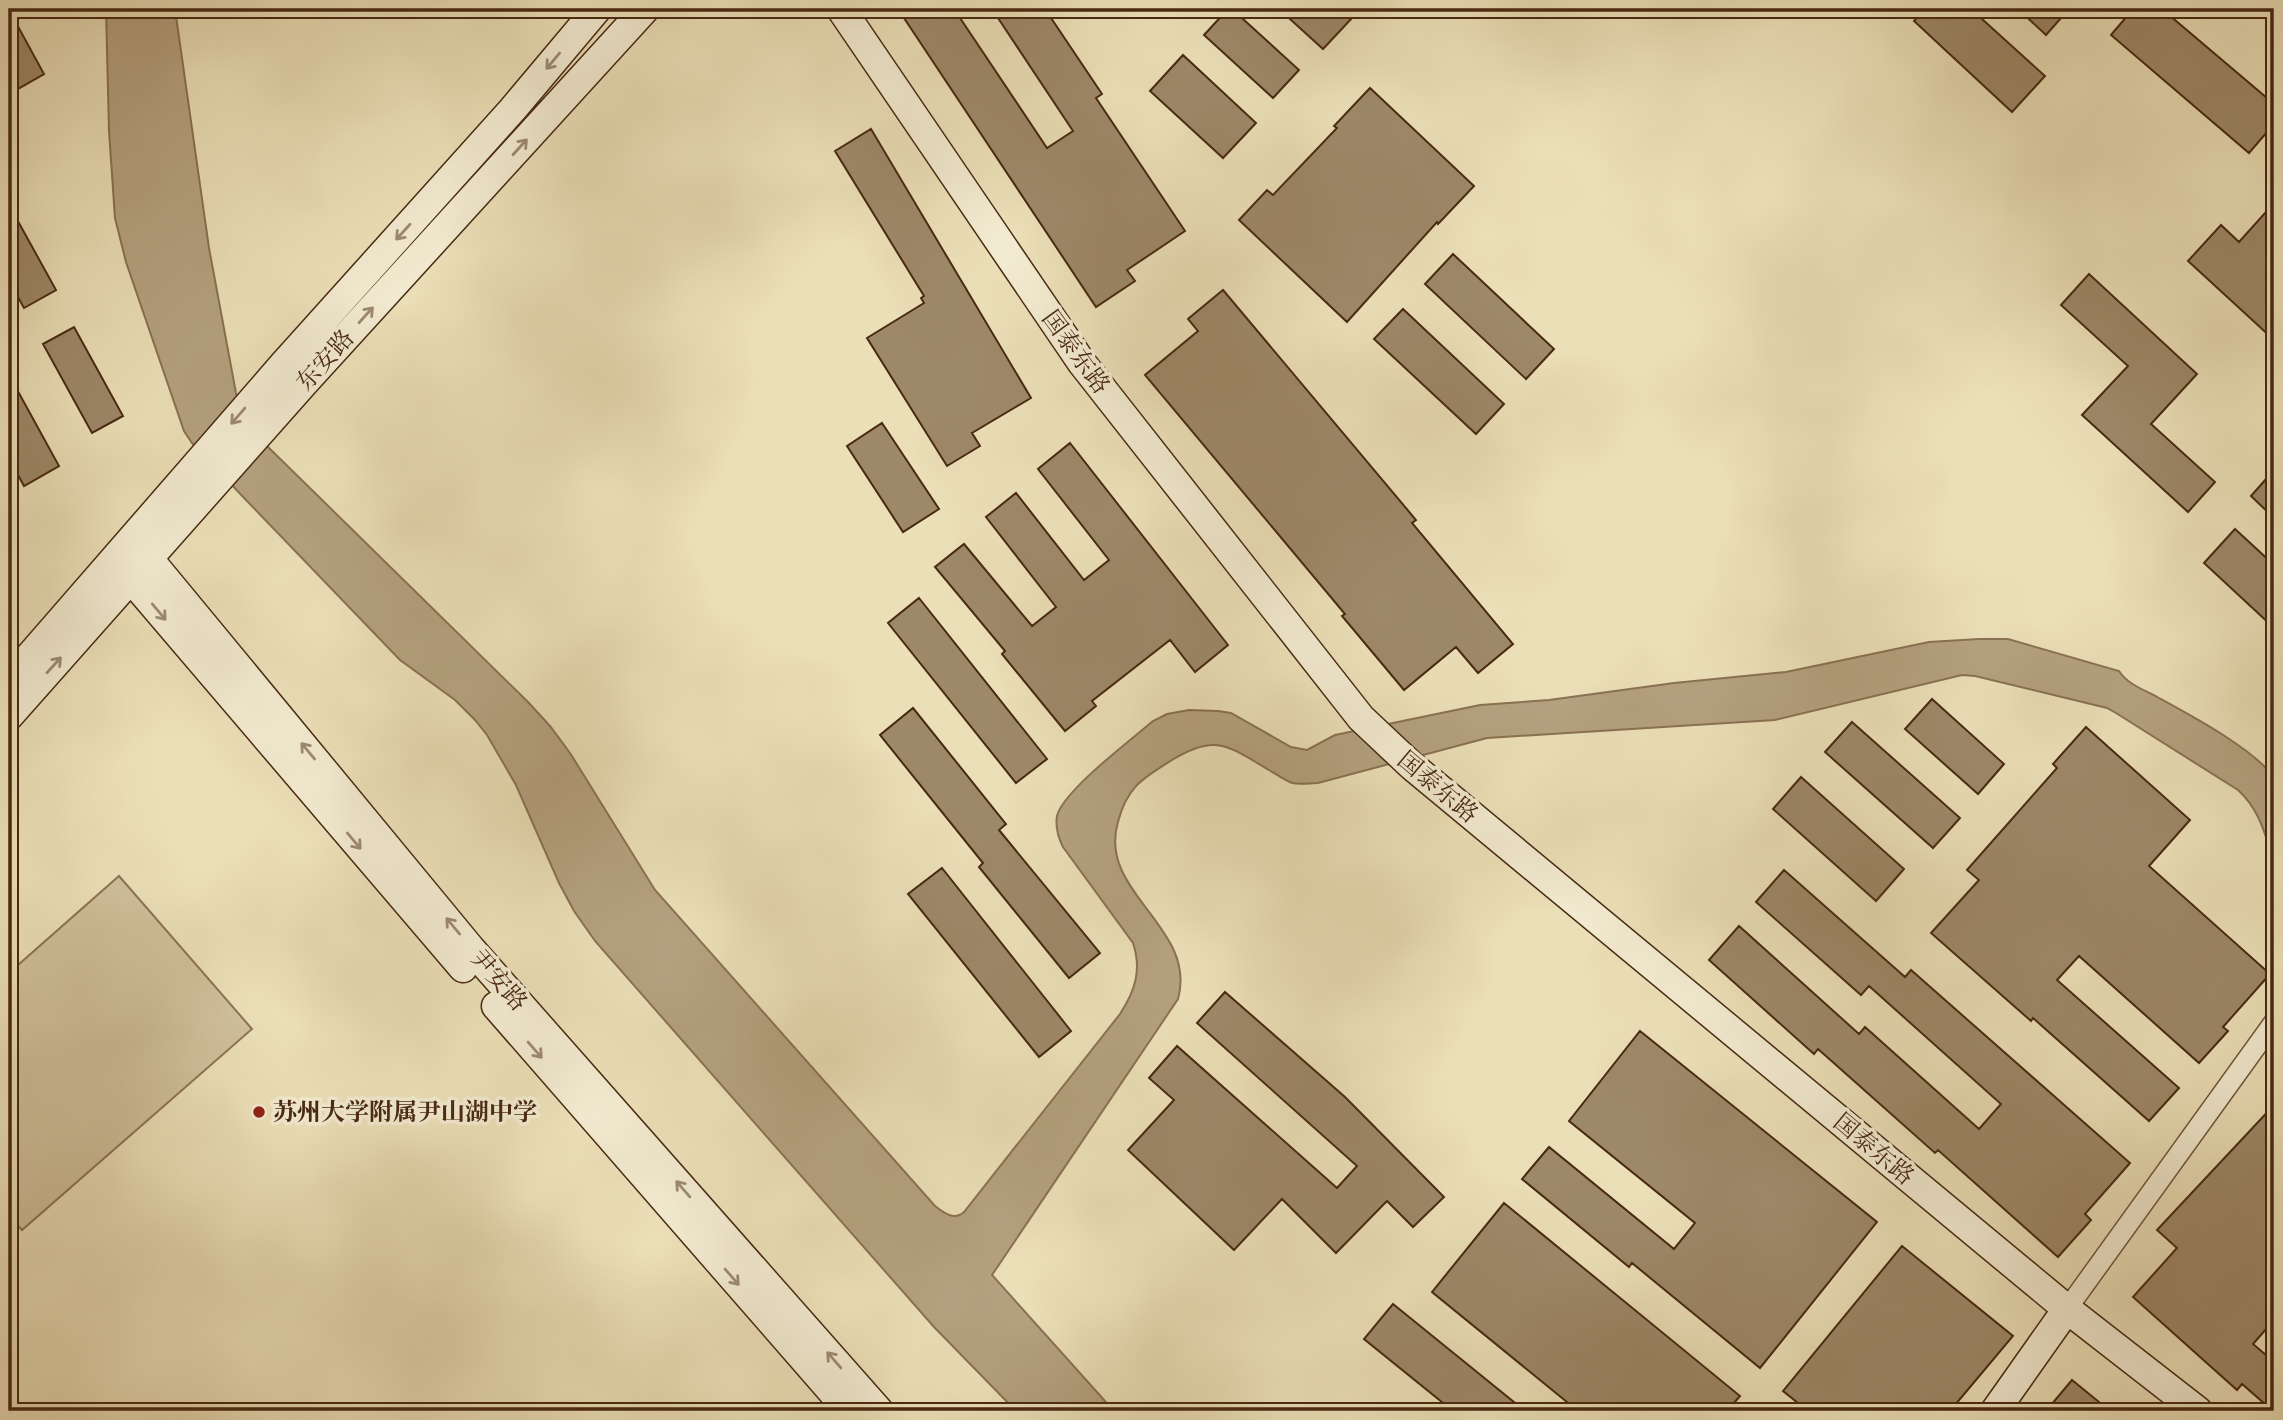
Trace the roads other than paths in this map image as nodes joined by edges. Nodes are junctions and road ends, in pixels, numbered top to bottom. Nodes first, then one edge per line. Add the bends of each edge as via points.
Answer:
1 (597, 9) edge
2 (645, 9) edge
3 (841, 9) edge
4 (294, 374) junction
5 (131, 560) junction
6 (9, 680) edge
7 (9, 716) edge
8 (2274, 1022) edge
9 (2067, 1309) junction
10 (849, 1411) edge
11 (879, 1411) edge
12 (1995, 1411) edge
13 (2198, 1411) edge

1 -> 4 main road, 东安路
4 -> 2 main road, 东安路
3 - 9 main road, 国泰东路 via 1082,363 1361,718 1412,766
4 - 5 main road, 东安路
5 - 6 main road, 东安路
7 -> 5 main road, 东安路
5 -> 10 main road, 尹安路 via 443,945
11 -> 5 main road, 尹安路
8 - 9 street
9 - 12 main road
9 - 13 main road, 国泰东路

